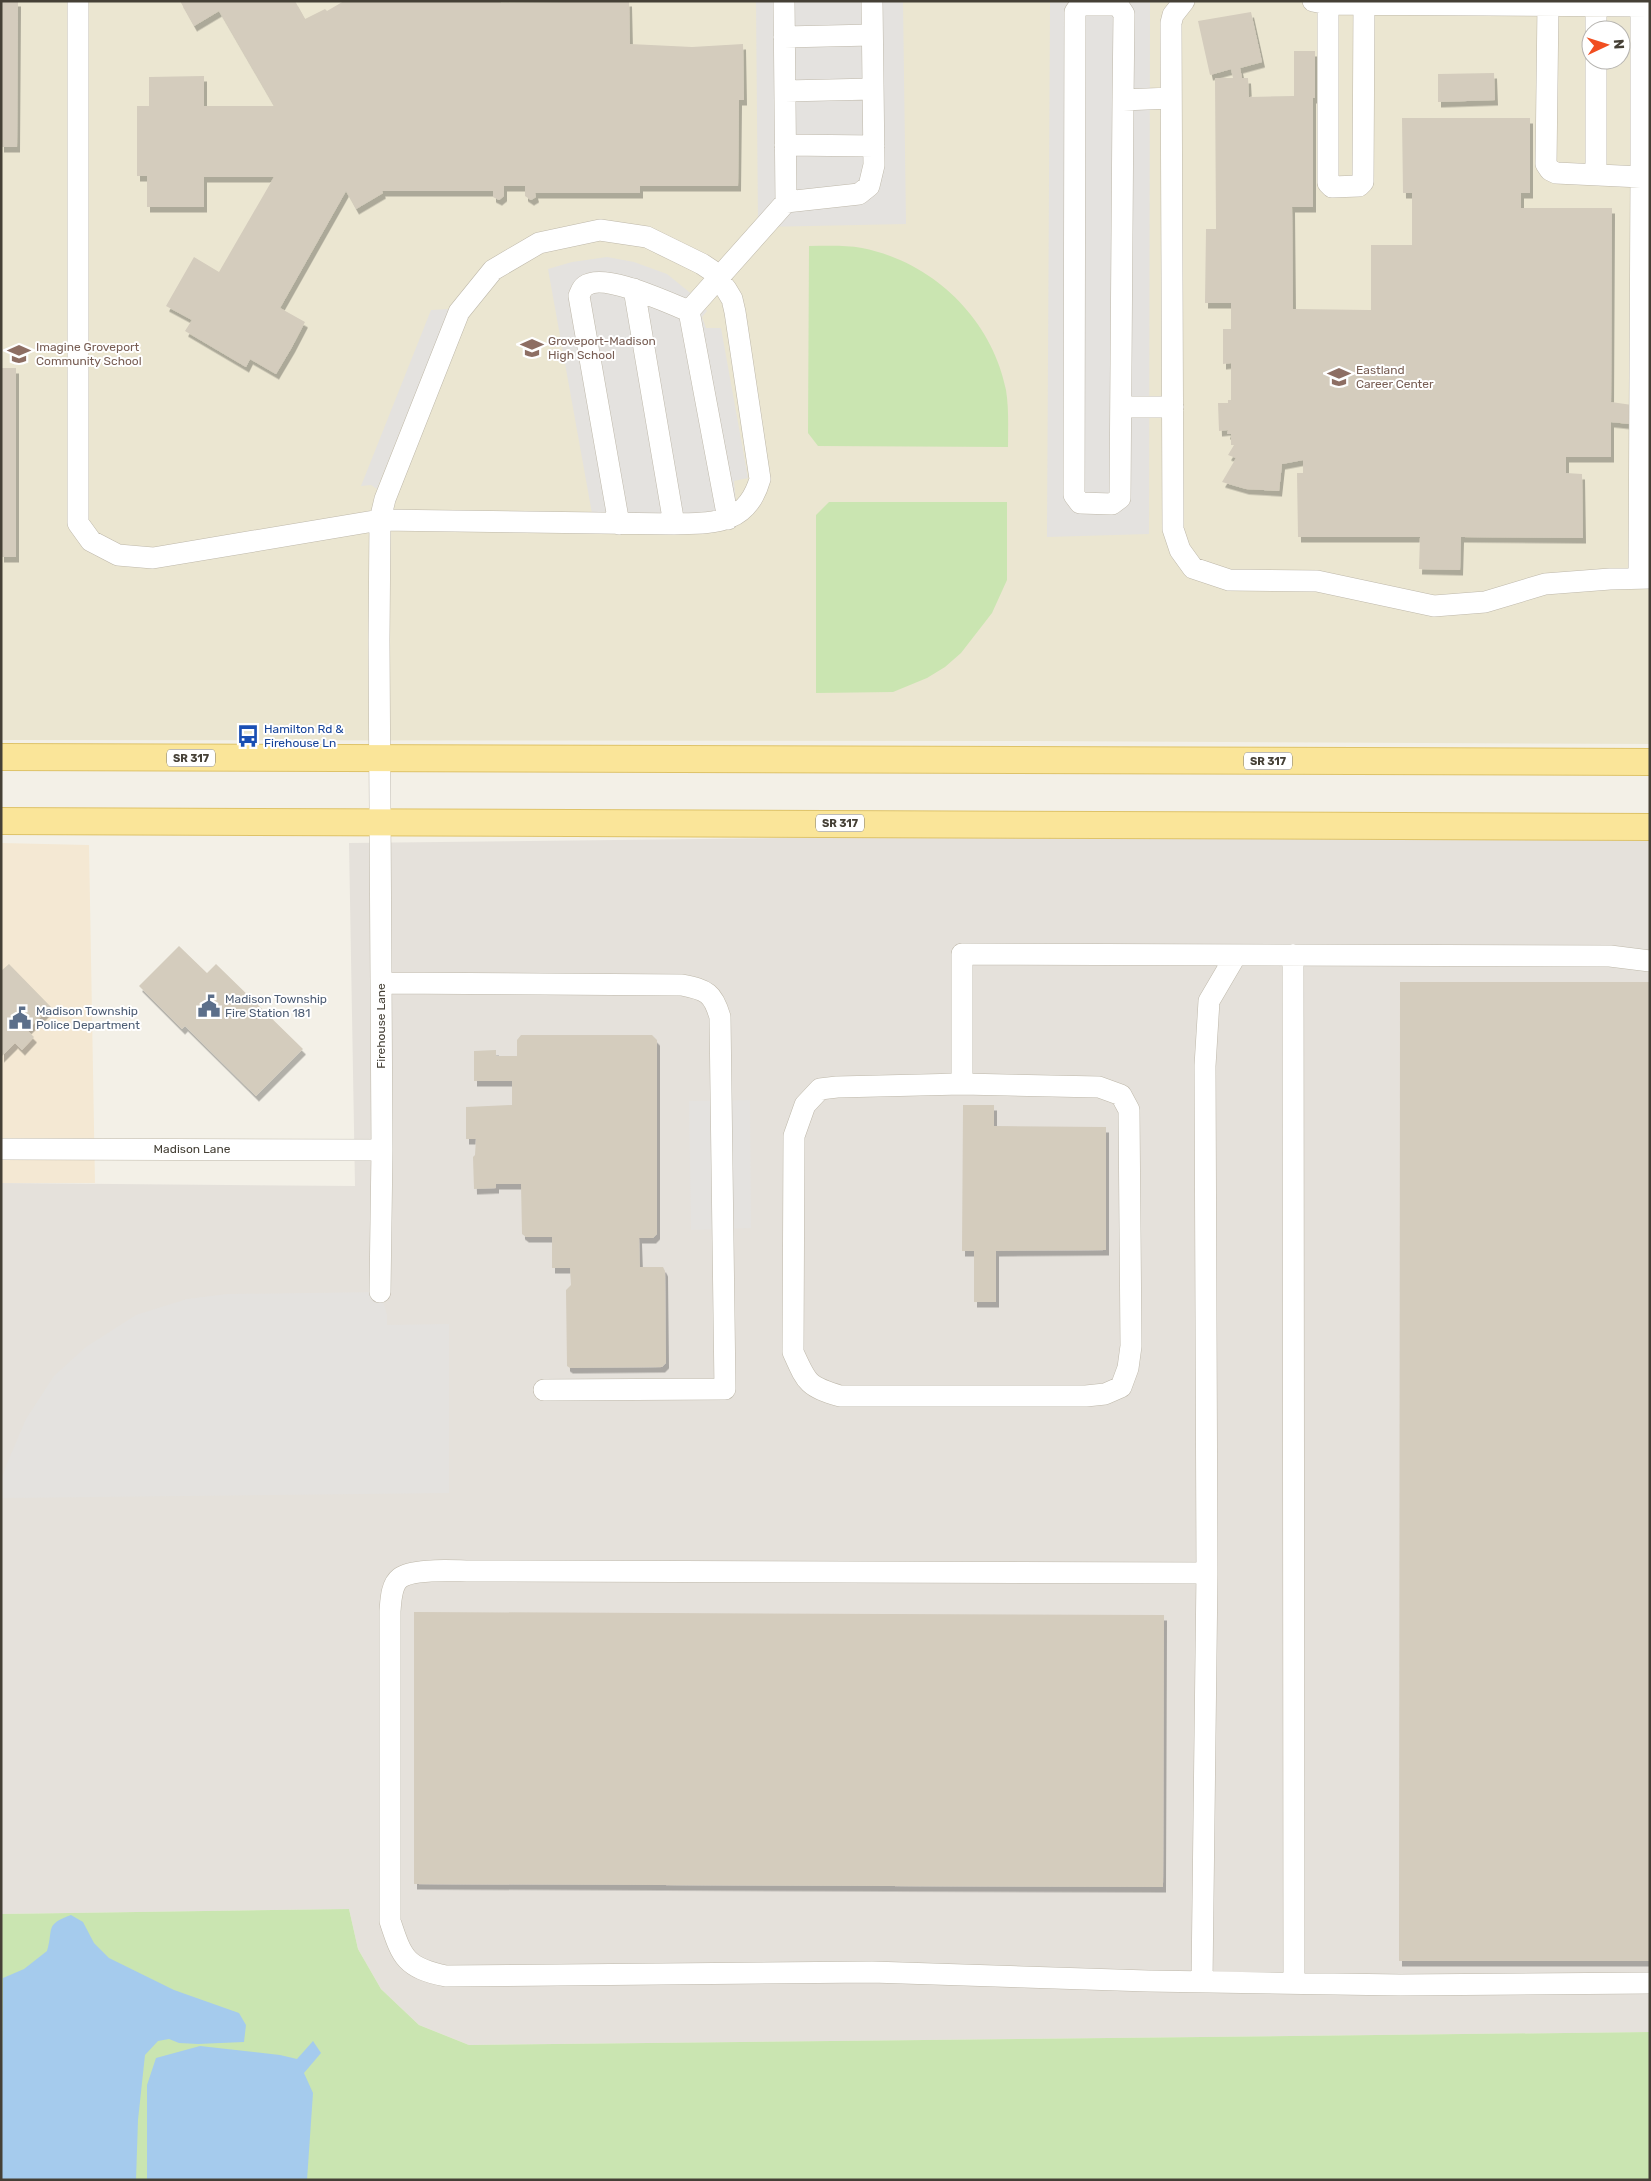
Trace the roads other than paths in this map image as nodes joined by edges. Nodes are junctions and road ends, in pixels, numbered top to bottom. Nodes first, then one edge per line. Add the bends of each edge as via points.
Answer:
1 (78, 1) edge
2 (784, 1) edge
3 (872, 1) edge
4 (1184, 1) edge
5 (1320, 3) edge
6 (1364, 4) junction
7 (1592, 4) edge
8 (1548, 5) junction
9 (1645, 6) edge
10 (1594, 20) edge
11 (872, 35) junction
12 (784, 37) junction
13 (1596, 70) edge
14 (873, 89) junction
15 (785, 91) junction
16 (1171, 98) junction
17 (1123, 100) junction
18 (786, 145) junction
19 (874, 146) junction
20 (1596, 175) junction
21 (1641, 177) junction
22 (786, 202) junction
23 (719, 279) junction
24 (634, 289) junction
25 (689, 311) junction
26 (1121, 407) junction
27 (1173, 407) junction
28 (728, 519) junction
29 (380, 520) junction
30 (619, 524) junction
31 (674, 524) junction
32 (1645, 578) edge
33 (1, 757) edge
34 (381, 759) junction
35 (1650, 762) edge
36 (1, 822) edge
37 (381, 822) junction
38 (1650, 827) edge
39 (1236, 955) junction
40 (1293, 955) junction
41 (1650, 961) edge
42 (381, 983) junction
43 (962, 1084) junction
44 (1, 1149) edge
45 (382, 1150) junction
46 (380, 1292) dead end
47 (544, 1390) dead end
48 (1207, 1573) junction
49 (1202, 1981) junction
50 (1294, 1982) junction
51 (1650, 1983) edge

1 - 29 street via 78,523 91,541 118,555 153,558
2 - 12 street
3 - 11 street
4 - 16 street via 1171,23
5 - 6 street
5 - 6 street via 1328,183 1332,187 1358,186 1363,182
6 - 8 street
7 - 8 street
7 - 9 street
7 - 10 street
8 - 20 street via 1546,164 1556,173
9 - 21 street
11 - 12 street
11 - 14 street
12 - 15 street
13 - 20 street
14 - 15 street
14 - 19 street
15 - 18 street
16 - 17 street
16 - 27 street
17 - 26 street
17 - 26 street via 1122,9 1118,6 1080,5 1075,12 1074,495 1080,503 1112,504 1120,498
18 - 19 street
18 - 22 street
19 - 22 street via 869,186 860,194
20 - 21 street
21 - 32 street
22 - 23 street
23 - 25 street
23 - 28 street, Firehouse Lane via 732,298 735,312 760,479 750,503
23 - 29 street, Firehouse Lane via 702,264 647,237 600,230 539,243 494,270 459,312 385,499
24 - 25 street
24 - 30 street via 620,284 594,283 586,285 579,296
24 - 31 street
25 - 28 street
26 - 27 street
27 - 32 street via 1173,529 1180,550 1193,568 1229,580 1317,581 1434,606 1485,602 1545,584
28 - 31 street
29 - 30 street
29 - 34 street, Firehouse Lane
30 - 31 street
33 - 34 main road, SR 317
34 - 35 main road, SR 317
34 - 37 street, Firehouse Lane
36 - 37 main road, SR 317
37 - 38 main road, SR 317
37 - 42 street, Firehouse Lane
39 - 40 street
39 - 43 street via 962,954
39 - 48 street via 1209,1001 1205,1066
40 - 41 street via 1610,956
40 - 50 street
42 - 45 street, Firehouse Lane
42 - 47 street via 682,985 700,989 715,1000 720,1017 725,1389
43 - 43 street via 1099,1087 1121,1095 1130,1110 1131,1346 1121,1387 1106,1394 1086,1396 840,1396 817,1389 804,1376 793,1352 794,1136 805,1105 820,1089 837,1086
44 - 45 street, Madison Lane
45 - 46 street, Firehouse Lane
48 - 49 street
48 - 49 street via 437,1571 400,1578 393,1589 390,1611 390,1921 405,1959 426,1972 446,1976 872,1972
49 - 50 street
50 - 51 street via 1400,1985

